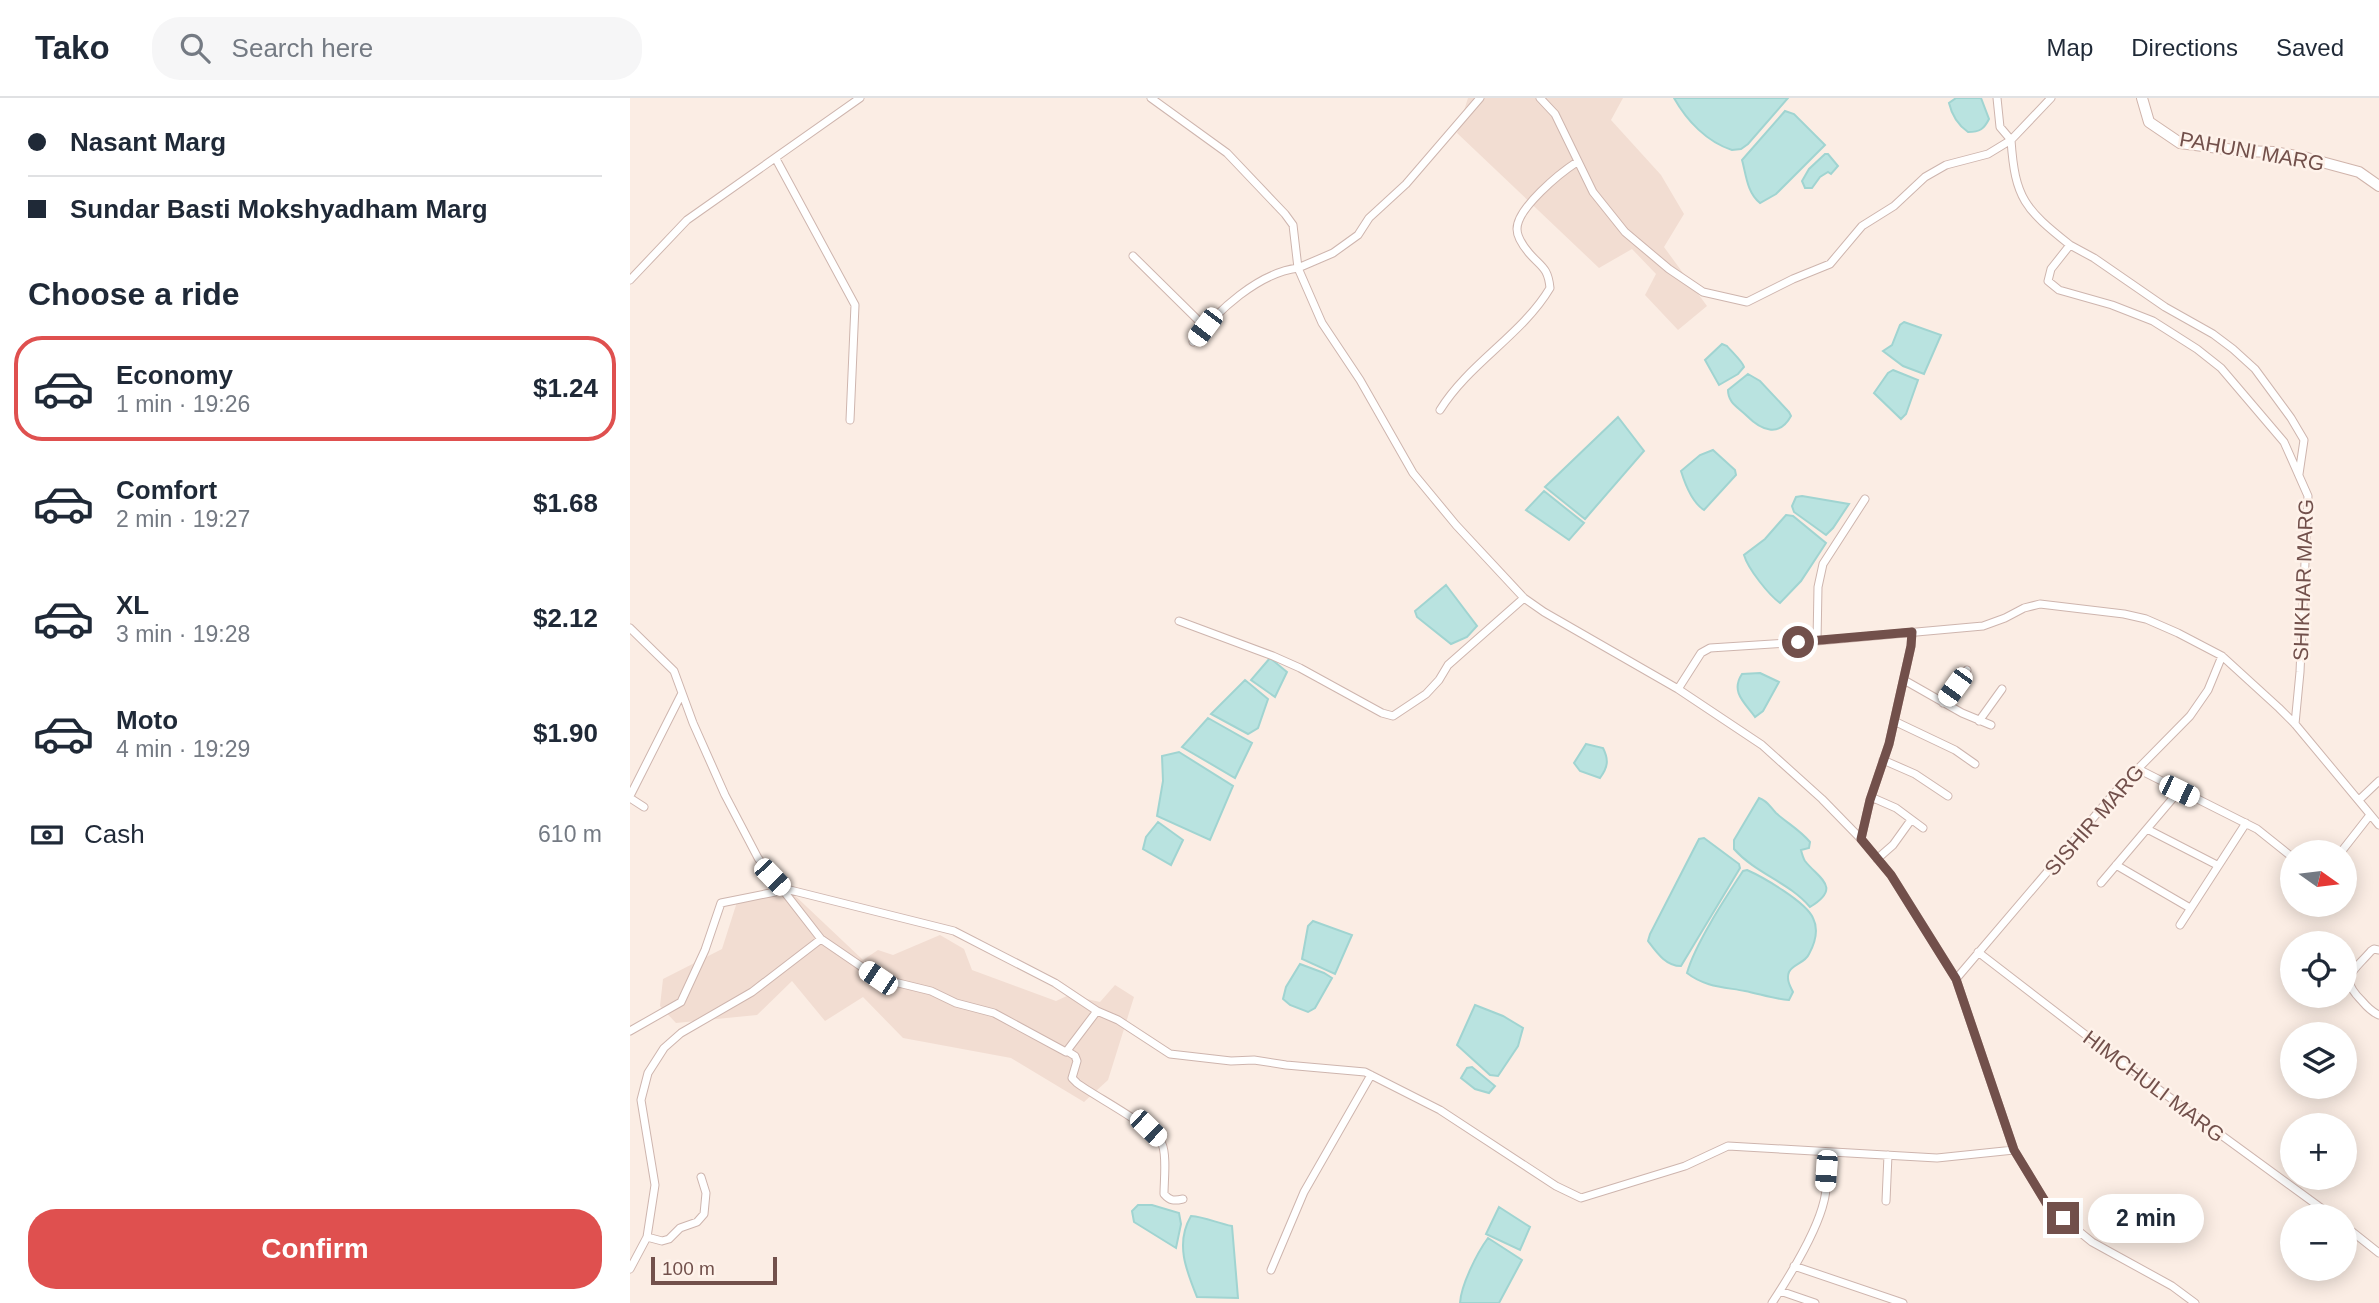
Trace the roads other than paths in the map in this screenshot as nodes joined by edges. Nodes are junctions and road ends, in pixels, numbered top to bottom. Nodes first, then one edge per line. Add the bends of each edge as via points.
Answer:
1 (860, 98) edge
2 (1151, 98) edge
3 (1480, 98) edge
4 (1540, 98) edge
5 (1997, 98) edge
6 (2051, 98) edge
7 (2142, 98) edge
8 (2011, 140) junction
9 (776, 159) junction
10 (1577, 162) junction
11 (2379, 186) edge
12 (2070, 245) junction
13 (1133, 256) dead end
14 (1298, 268) junction
15 (630, 280) edge
16 (1205, 327) junction
17 (1193, 342) dead end
18 (1440, 410) dead end
19 (850, 420) dead end
20 (2299, 474) junction
21 (1865, 499) dead end
22 (1524, 598) junction
23 (1179, 621) dead end
24 (630, 628) edge
25 (1912, 632) junction
26 (1817, 641) junction
27 (2222, 656) junction
28 (1967, 670) dead end
29 (1904, 680) junction
30 (1678, 689) junction
31 (2003, 689) dead end
32 (682, 692) junction
33 (1943, 703) junction
34 (1979, 720) junction
35 (1894, 721) junction
36 (2295, 724) junction
37 (1991, 725) dead end
38 (1883, 760) junction
39 (1975, 764) dead end
40 (2138, 769) junction
41 (2379, 781) edge
42 (2179, 791) junction
43 (1948, 796) dead end
44 (630, 797) edge
45 (1871, 797) junction
46 (2359, 800) junction
47 (644, 807) dead end
48 (2370, 815) junction
49 (1911, 820) junction
50 (2246, 823) junction
51 (2379, 825) edge
52 (1923, 828) dead end
53 (2147, 829) junction
54 (1861, 839) junction
55 (2350, 840) edge
56 (2280, 848) edge
57 (1877, 859) junction
58 (2116, 865) junction
59 (2217, 865) junction
60 (2101, 883) dead end
61 (782, 888) junction
62 (2190, 908) junction
63 (2180, 925) dead end
64 (821, 939) junction
65 (2379, 950) edge
66 (1978, 952) junction
67 (1956, 979) junction
68 (1097, 1011) junction
69 (2379, 1014) edge
70 (630, 1031) edge
71 (1067, 1051) junction
72 (1371, 1075) junction
73 (2014, 1150) junction
74 (1832, 1153) junction
75 (1888, 1155) junction
76 (702, 1177) dead end
77 (1183, 1199) dead end
78 (1885, 1200) dead end
79 (2316, 1204) edge
80 (2357, 1236) edge
81 (647, 1237) junction
82 (2379, 1253) edge
83 (1794, 1266) junction
84 (630, 1269) edge
85 (1271, 1270) dead end
86 (1780, 1291) junction
87 (1772, 1303) edge
88 (1815, 1303) edge
89 (1903, 1303) edge
90 (2195, 1303) edge

1 - 9 street
2 - 14 street via 1227,153 1285,214 1293,225
3 - 14 street via 1406,184 1368,218 1358,235 1333,253
4 - 10 street via 1555,114
5 - 8 street via 2000,127
6 - 8 street
7 - 11 street, PAHUNI MARG via 2149,122 2180,143 2307,158 2359,172
8 - 10 street via 1988,154 1946,165 1925,177 1894,206 1861,226 1830,264 1747,302 1703,292 1669,269 1625,232 1593,192
8 - 12 street via 2020,194
9 - 15 street via 687,220
9 - 19 street via 855,305
10 - 18 street via 1521,213 1516,226 1530,255 1549,275 1550,288
12 - 20 street via 2213,334 2255,369 2304,440
12 - 20 street, SHIKHAR MARG via 2051,269 2051,285 2153,321 2197,349 2221,368 2265,418 2284,442
13 - 16 street
14 - 16 street via 1277,272 1237,298
14 - 22 street via 1322,323 1413,473
16 - 17 street
20 - 36 street, SHIKHAR MARG via 2308,496
21 - 26 street via 1823,564
22 - 23 street via 1448,666 1426,694 1393,716 1273,656
22 - 30 street
24 - 32 street via 674,671
25 - 26 street
25 - 27 street via 1983,626 2040,604 2146,619
25 - 29 street
26 - 30 street via 1710,648 1701,653
27 - 36 street
27 - 40 street, SISHIR MARG via 2208,690 2190,716
28 - 33 street
29 - 33 street
29 - 35 street
30 - 54 street via 1774,753
31 - 34 street
32 - 44 street
32 - 61 street via 725,795 758,858
33 - 34 street
34 - 37 street
35 - 38 street
35 - 39 street
36 - 46 street
38 - 43 street
38 - 45 street
40 - 42 street
40 - 66 street, SISHIR MARG
41 - 46 street
42 - 50 street
42 - 53 street
44 - 47 street
45 - 49 street
45 - 54 street
46 - 48 street
48 - 51 street
48 - 55 street
49 - 52 street
49 - 57 street
50 - 56 street
50 - 59 street
53 - 58 street
53 - 59 street
54 - 57 street
57 - 67 street
58 - 60 street
58 - 62 street
59 - 62 street
61 - 64 street
61 - 68 street via 954,931 1055,983
61 - 70 street via 721,903 681,1002
62 - 63 street
64 - 71 street via 878,978 994,1013
64 - 81 street via 752,992 681,1033 664,1048 648,1073 641,1100 654,1185
65 - 69 street via 2371,951 2348,984
66 - 67 street, SISHIR MARG
66 - 79 street, HIMCHULI MARG
67 - 73 street
68 - 71 street
68 - 72 street via 1170,1054
71 - 77 street via 1077,1061 1072,1078 1077,1083 1161,1141 1164,1194 1175,1201
72 - 74 street via 1440,1110 1581,1198 1685,1166 1728,1146
72 - 85 street via 1304,1192
73 - 75 street via 1937,1158
73 - 90 street via 2048,1206 2092,1242
74 - 75 street
74 - 83 street via 1824,1200
75 - 78 street
76 - 81 street via 704,1214 697,1222 680,1228 669,1239
80 - 82 street
81 - 84 street
83 - 86 street
83 - 89 street
86 - 87 street
86 - 88 street

